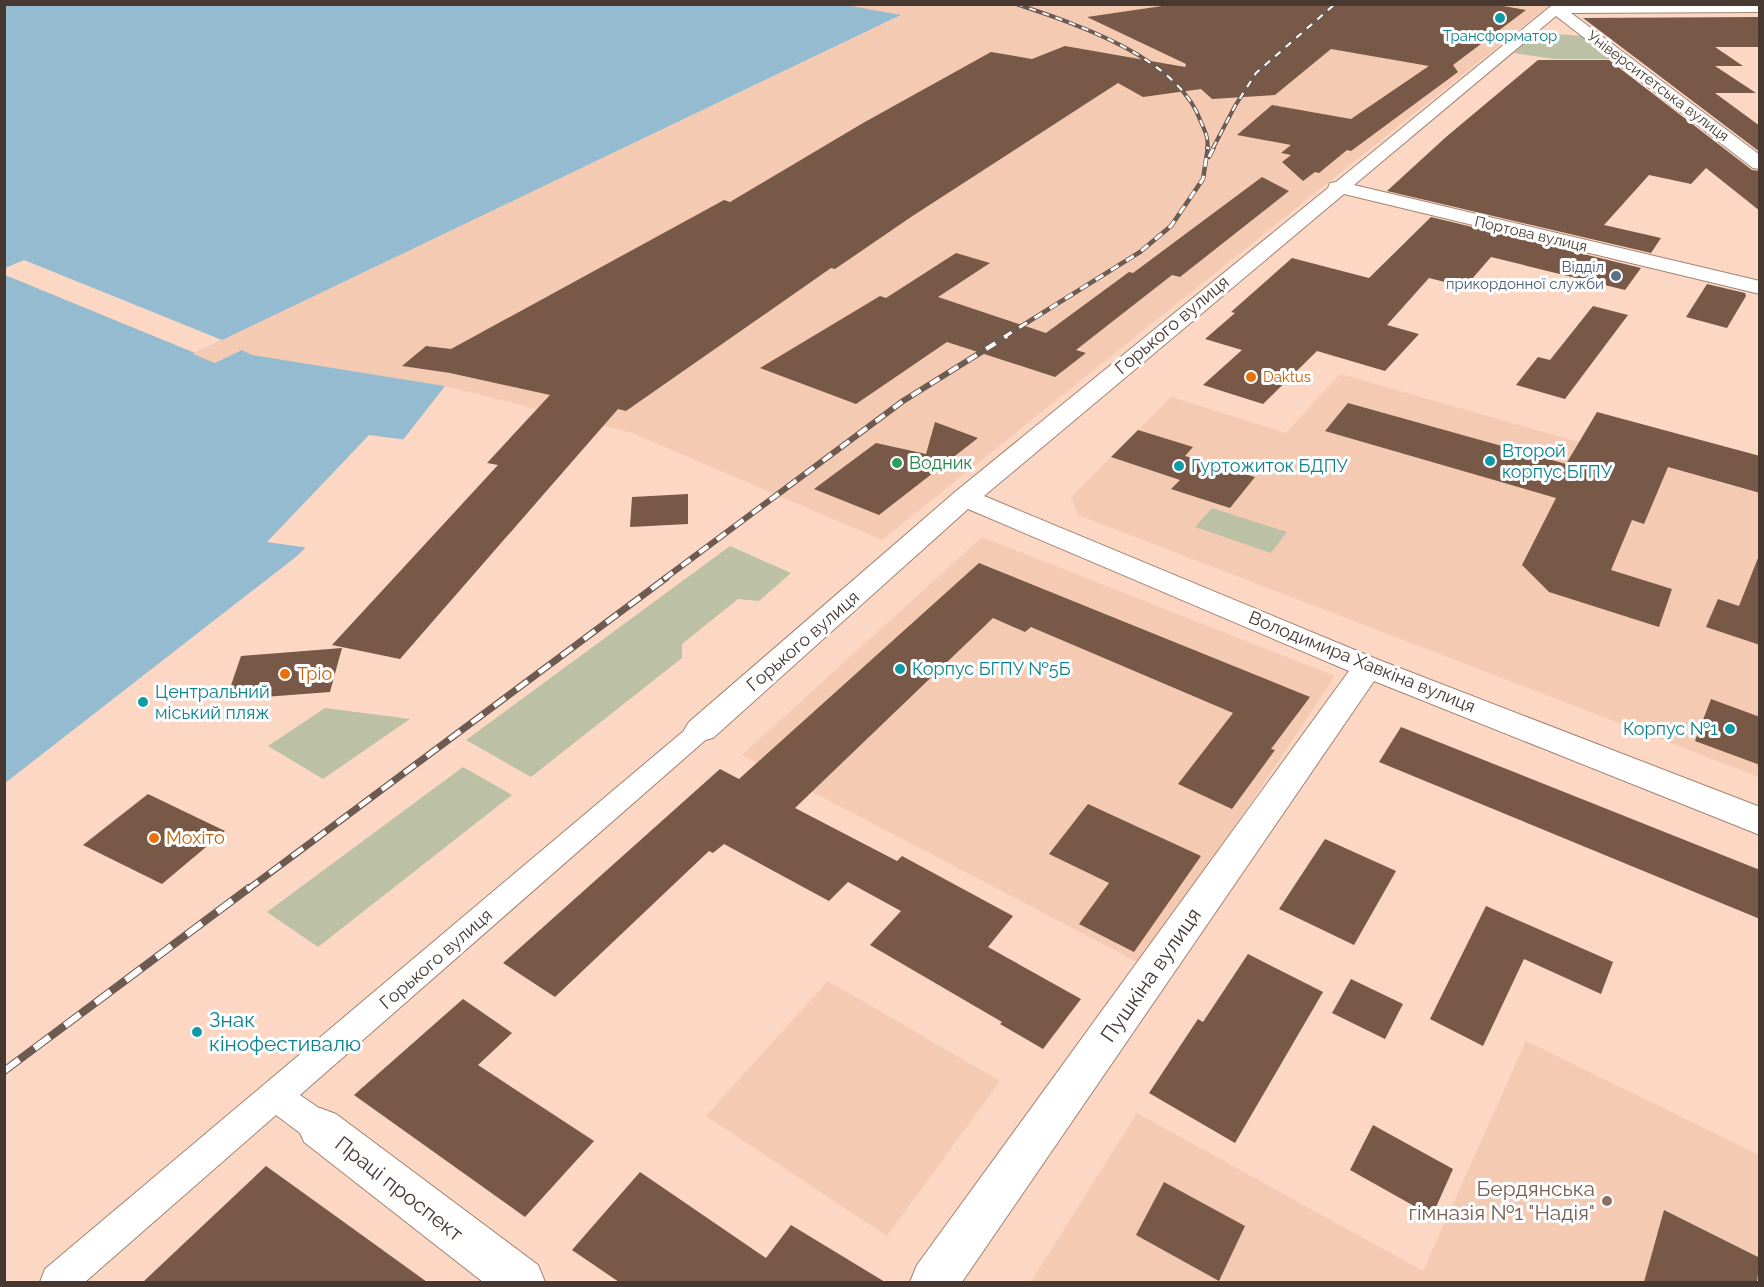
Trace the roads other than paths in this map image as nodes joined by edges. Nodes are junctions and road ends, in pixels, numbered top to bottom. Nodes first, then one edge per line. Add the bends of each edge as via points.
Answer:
1 (1760, 8) edge
2 (1556, 9) junction
3 (1760, 164) edge
4 (1337, 188) junction
5 (1760, 288) edge
6 (965, 498) junction
7 (1368, 666) junction
8 (701, 730) joint
9 (1760, 822) edge
10 (276, 1097) junction
11 (320, 1128) joint
12 (58, 1282) edge
13 (521, 1282) edge
14 (934, 1282) edge

1 - 2 street
2 - 3 street, Університетська вулиця
2 - 4 street, Горького вулиця
4 - 5 street, Портова вулиця
4 - 6 street, Горького вулиця
6 - 7 street, Володимира Хавкіна вулиця
6 - 8 street, Горького вулиця
7 - 9 street, Володимира Хавкіна вулиця
7 - 14 street, Пушкіна вулиця
8 - 10 street, Горького вулиця
10 - 11 street, Праці проспект
10 - 12 street, Горького вулиця
11 - 13 street, Праці проспект

